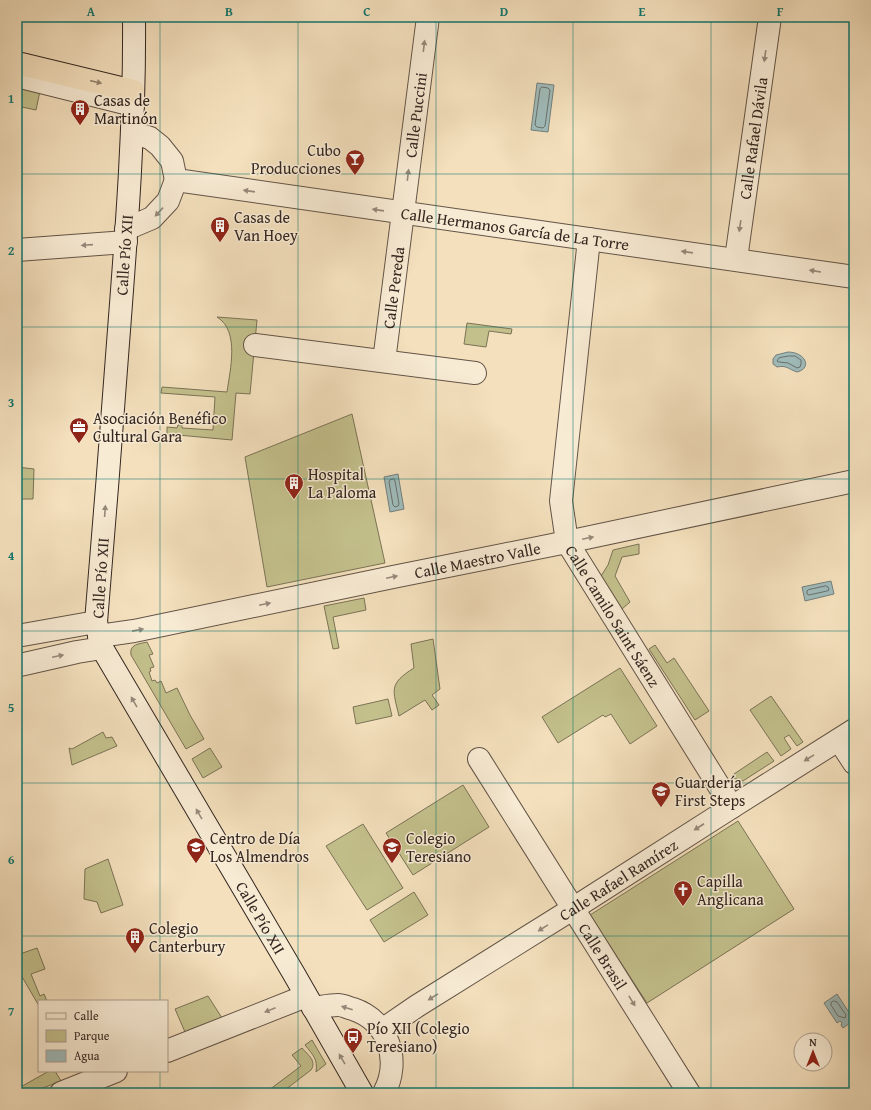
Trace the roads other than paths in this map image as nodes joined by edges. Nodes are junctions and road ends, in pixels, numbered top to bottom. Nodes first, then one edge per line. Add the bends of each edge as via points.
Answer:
1 (134, 17) edge
2 (428, 17) edge
3 (770, 17) edge
4 (17, 63) edge
5 (17, 76) edge
6 (133, 98) junction
7 (132, 132) junction
8 (176, 180) junction
9 (403, 213) junction
10 (126, 236) junction
11 (589, 239) junction
12 (17, 250) edge
13 (736, 259) junction
14 (854, 277) edge
15 (255, 345) dead end
16 (384, 361) junction
17 (475, 373) dead end
18 (854, 481) edge
19 (567, 542) junction
20 (99, 635) junction
21 (17, 636) edge
22 (18, 663) edge
23 (846, 735) edge
24 (479, 759) dead end
25 (854, 763) edge
26 (732, 807) junction
27 (574, 908) junction
28 (310, 1002) junction
29 (382, 1030) junction
30 (168, 1051) edge
31 (114, 1072) edge
32 (61, 1093) edge
33 (362, 1093) edge
34 (384, 1093) edge
35 (689, 1093) edge

1 - 6 street, Calle Pío XII
9 -> 2 street, Calle Puccini
3 -> 13 street, Calle Rafael Dávila
4 -> 6 highway
5 - 6 street
6 - 7 street, Calle Pío XII
7 - 8 street via 150,138 160,146 172,161
7 - 10 street, Calle Pío XII
9 -> 8 street, Calle Hermanos García de La Torre
8 -> 10 street via 168,201 152,218
9 - 11 street, Calle Hermanos García de La Torre
9 - 16 street, Calle Pereda
10 -> 12 street
20 -> 10 street, Calle Pío XII
13 -> 11 street, Calle Hermanos García de La Torre
11 - 19 street, Calle Camilo Saint Sáenz via 561,501
14 -> 13 street, Calle Hermanos García de La Torre
15 - 16 street
16 - 17 street
19 -> 18 street, Calle Maestro Valle
20 -> 19 street, Calle Maestro Valle via 141,629
19 - 26 street, Calle Camilo Saint Sáenz
20 - 21 street
22 -> 20 street via 77,652
28 -> 20 street, Calle Pío XII
23 - 25 street
23 -> 26 street, Calle Rafael Ramírez
24 - 27 street, Calle Brasil
26 -> 27 street, Calle Rafael Ramírez
27 -> 29 street, Calle Rafael Ramírez
27 -> 35 street, Calle Brasil
29 -> 28 street via 363,1013 339,1005
28 -> 30 street
33 -> 28 street, Calle Pío XII
29 - 34 street via 391,1050 392,1072
31 - 32 street

